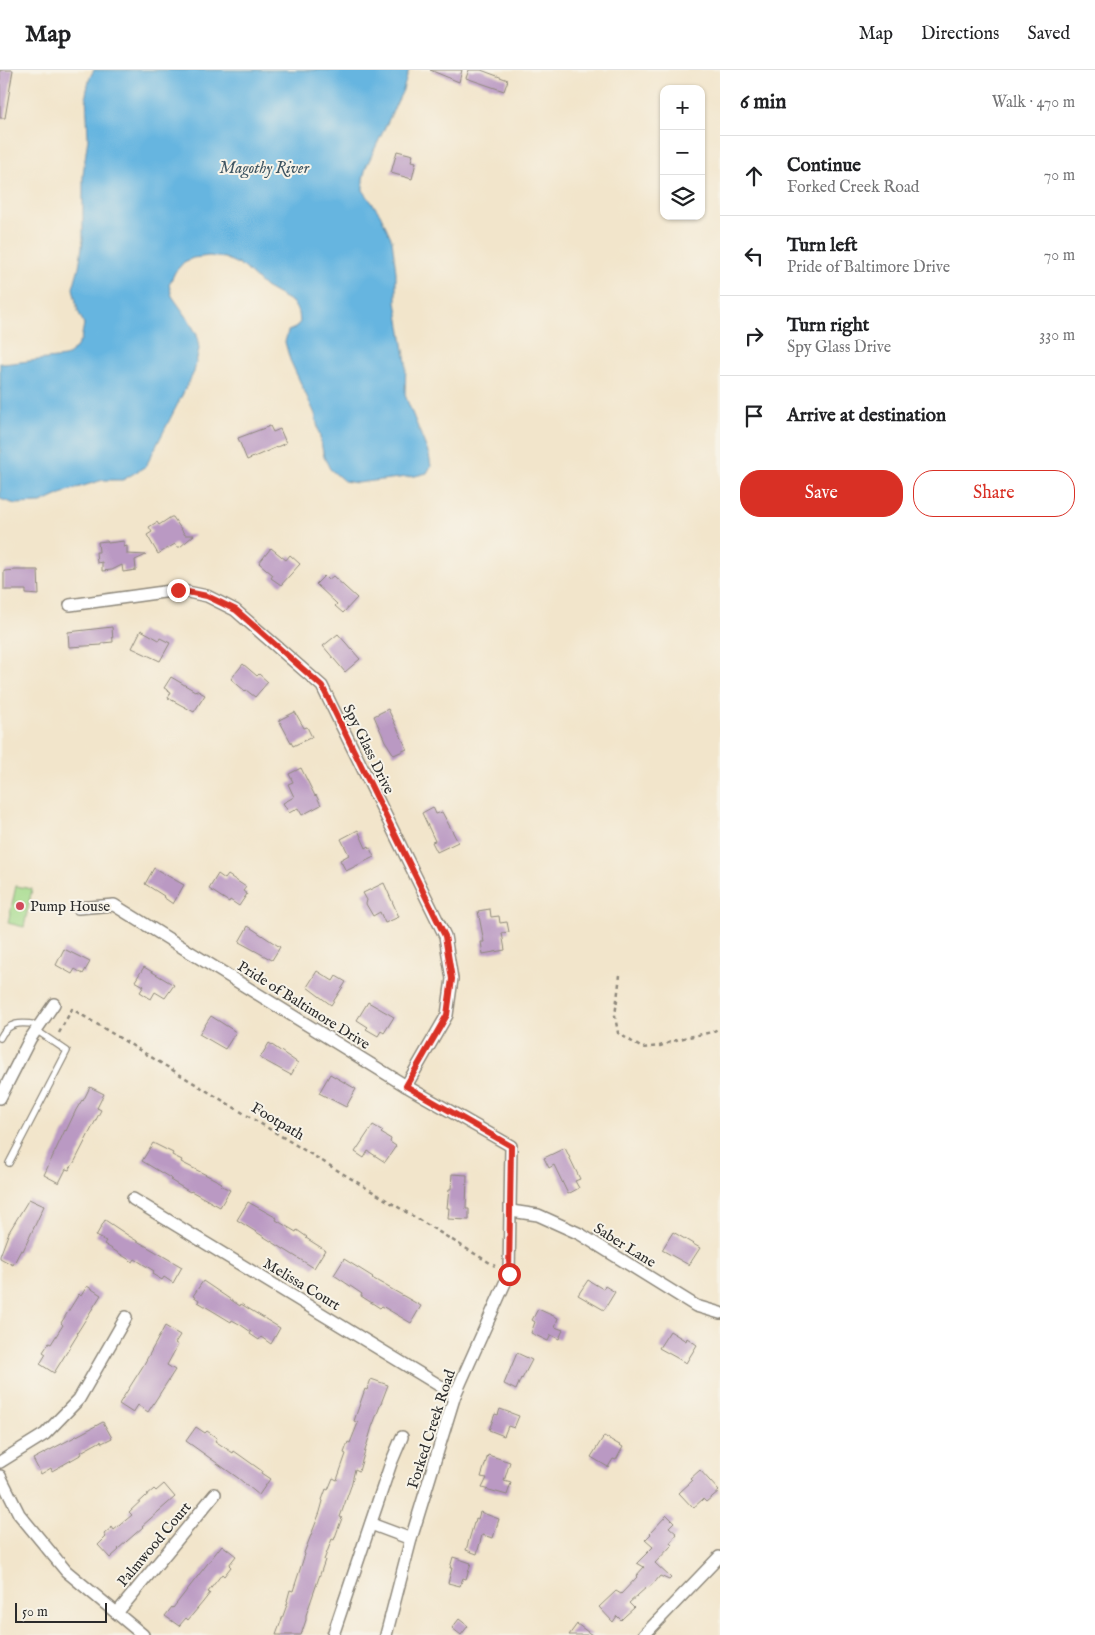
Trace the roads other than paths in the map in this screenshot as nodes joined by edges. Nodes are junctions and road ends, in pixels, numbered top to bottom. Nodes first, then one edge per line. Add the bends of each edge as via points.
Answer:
1 (70, 605) dead end
2 (78, 908) dead end
3 (54, 1004) dead end
4 (38, 1028) junction
5 (0, 1038) edge
6 (406, 1086) junction
7 (0, 1098) edge
8 (511, 1146) joint
9 (9, 1163) dead end
10 (133, 1199) dead end
11 (511, 1211) junction
12 (720, 1313) edge
13 (126, 1317) dead end
14 (455, 1395) junction
15 (402, 1437) dead end
16 (0, 1462) edge
17 (0, 1476) edge
18 (215, 1494) dead end
19 (371, 1524) junction
20 (411, 1539) junction
21 (719, 1557) dead end
22 (117, 1612) junction
23 (143, 1635) edge
24 (333, 1635) edge
25 (386, 1635) edge
26 (644, 1635) edge

1 - 6 street, Spy Glass Drive via 178,590 207,596 236,610 322,686 445,936 452,979 447,1015
2 - 6 street, Pride of Baltimore Drive via 114,906
3 - 4 street
4 - 5 lane via 19,1022 4,1030
4 - 7 street
4 - 9 lane via 67,1051
6 - 8 street, Pride of Baltimore Drive
8 - 11 street, Forked Creek Road
10 - 14 street, Melissa Court
11 - 12 street, Saber Lane via 538,1215 580,1234 696,1306
11 - 14 street, Forked Creek Road via 509,1274
13 - 16 street via 79,1399 46,1434
14 - 20 street, Forked Creek Road
15 - 19 street
17 - 22 street via 19,1514 66,1571
18 - 22 street, Palmwood Court
19 - 20 street
19 - 24 street
20 - 25 street, Forked Creek Road
21 - 26 street
22 - 23 street

